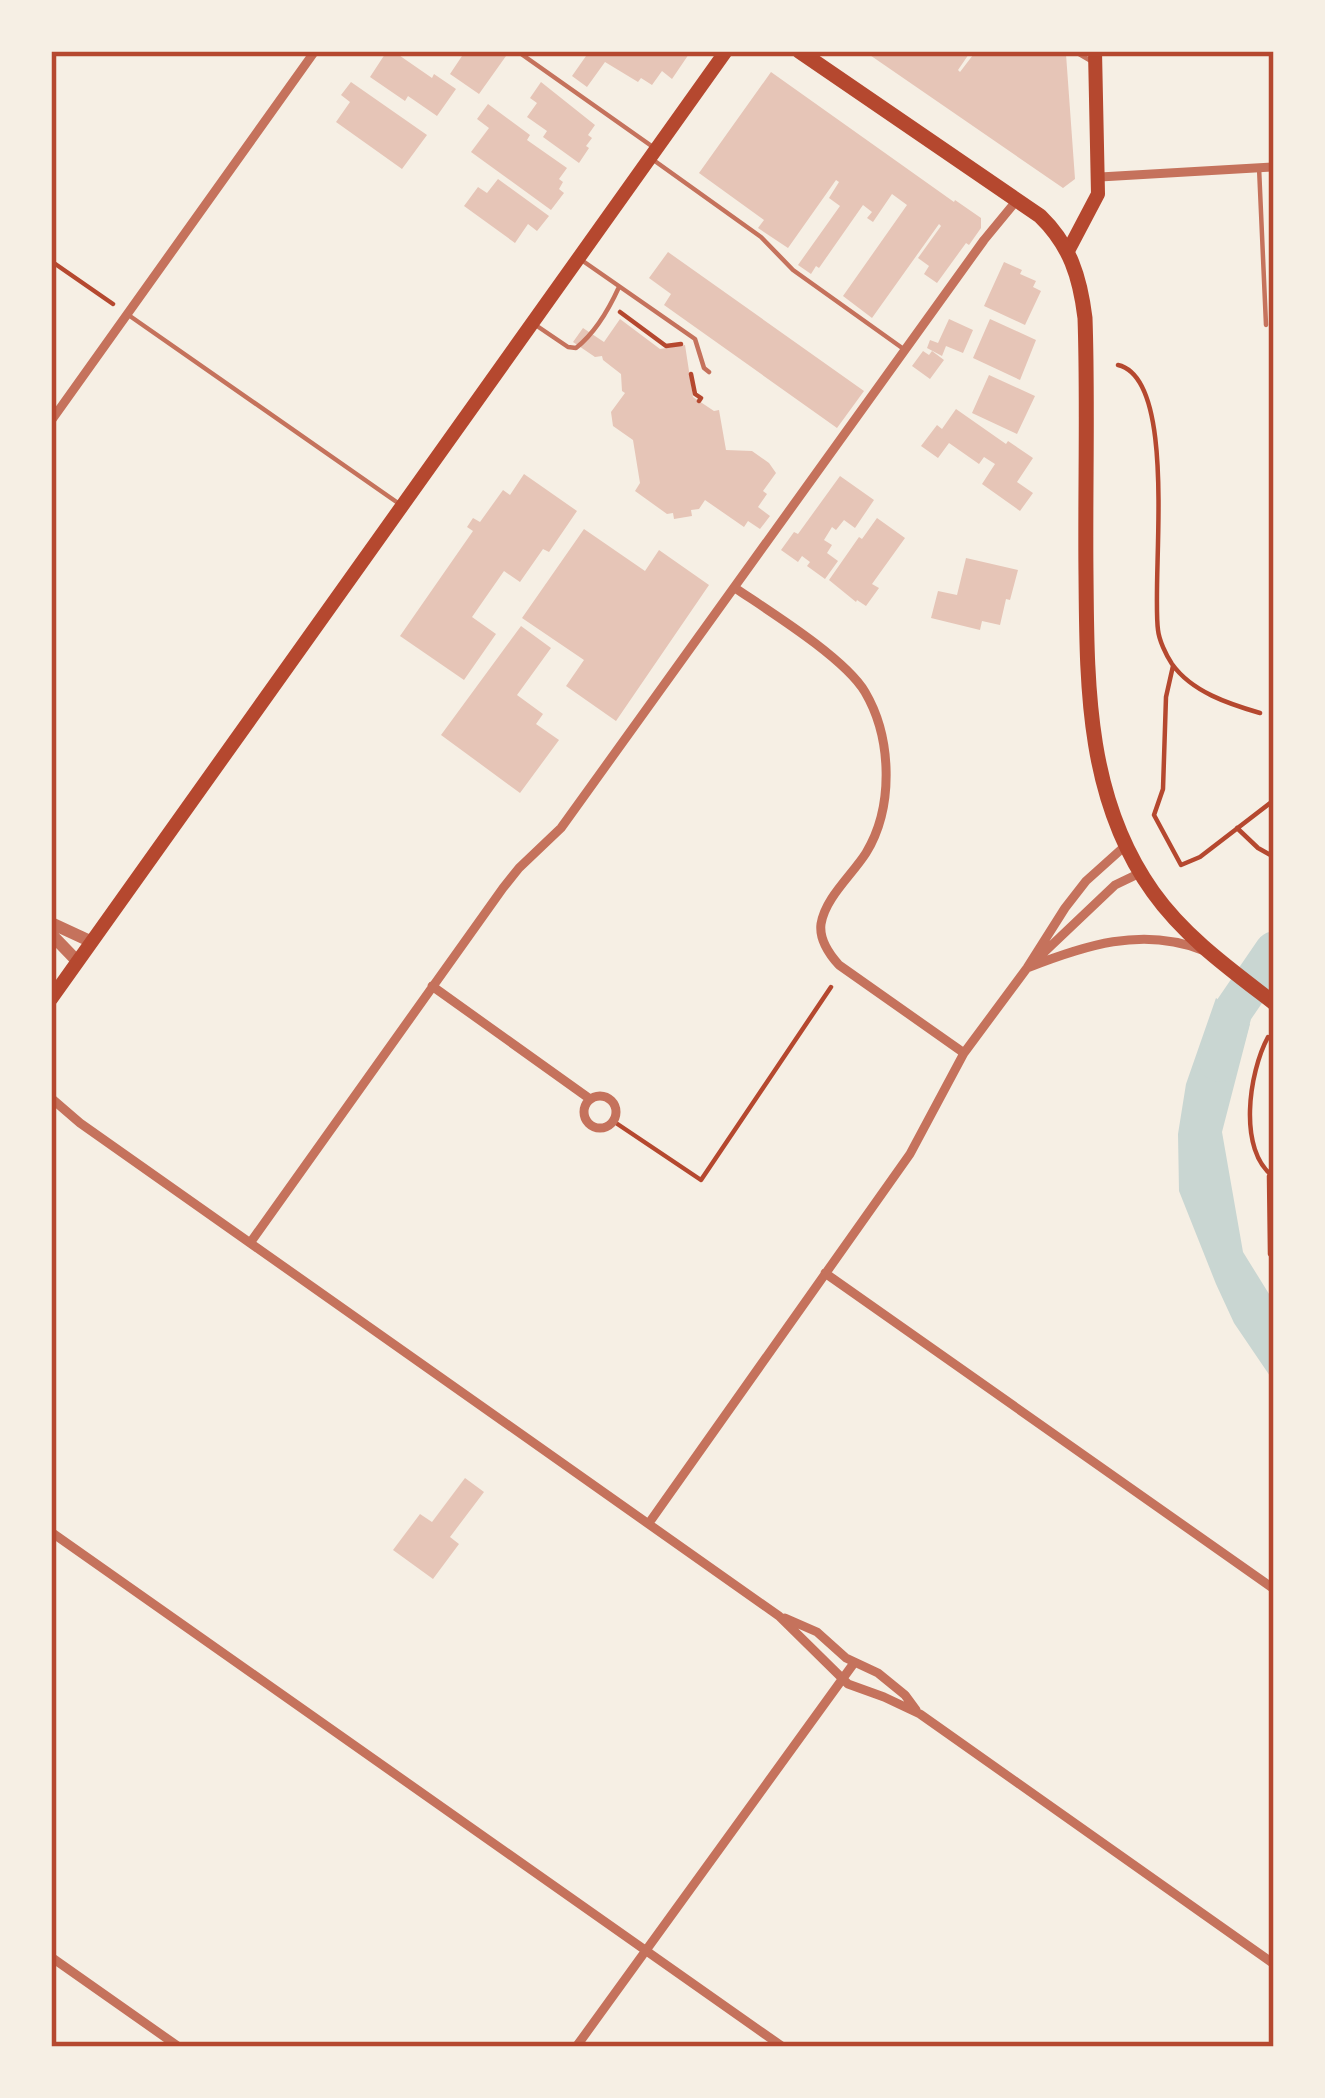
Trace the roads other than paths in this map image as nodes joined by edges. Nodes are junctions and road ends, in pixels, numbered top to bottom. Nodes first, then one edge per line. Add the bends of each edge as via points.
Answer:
1 (315, 51) edge
2 (517, 51) edge
3 (726, 51) edge
4 (799, 51) edge
5 (1074, 51) edge
6 (1096, 57) edge
7 (655, 154) junction
8 (1274, 166) edge
9 (1259, 167) junction
10 (1100, 177) junction
11 (1017, 200) junction
12 (1068, 251) junction
13 (580, 259) junction
14 (619, 287) junction
15 (127, 314) junction
16 (533, 323) junction
17 (1267, 325) dead end
18 (905, 350) junction
19 (710, 372) dead end
20 (51, 421) edge
21 (403, 507) junction
22 (734, 588) junction
23 (1125, 846) junction
24 (1140, 873) junction
25 (51, 923) edge
26 (51, 934) edge
27 (92, 942) junction
28 (1213, 955) junction
29 (78, 962) junction
30 (1027, 968) junction
31 (432, 986) junction
32 (51, 999) edge
33 (1274, 1003) edge
34 (964, 1053) junction
35 (51, 1098) edge
36 (590, 1099) junction
37 (51, 1109) edge
38 (80, 1123) junction
39 (250, 1243) junction
40 (825, 1273) junction
41 (649, 1523) junction
42 (51, 1532) edge
43 (1274, 1588) edge
44 (779, 1616) junction
45 (854, 1663) junction
46 (842, 1680) junction
47 (920, 1714) junction
48 (646, 1950) junction
49 (51, 1957) edge
50 (1274, 1964) edge
51 (179, 2047) edge
52 (576, 2047) edge
53 (783, 2047) edge

1 - 15 street
2 - 7 lane
3 - 7 main road
4 - 11 main road
5 - 6 lane
6 - 10 main road
7 - 13 main road
7 - 18 lane via 793,270
8 - 9 street
9 - 10 street
9 - 17 lane
10 - 12 main road via 1093,209
11 - 12 main road
11 - 18 street
12 - 23 main road via 1084,318 1090,719
13 - 14 lane
13 - 16 main road
14 - 16 lane via 576,347
14 - 19 lane via 695,339
15 - 20 street
15 - 21 lane
16 - 21 main road
18 - 22 street
21 - 27 main road
22 - 31 street via 562,828 502,888
22 - 34 street via 842,664 866,693 881,732 882,812 824,916 826,949
23 - 24 main road
23 - 30 street via 1086,880
24 - 28 main road
24 - 30 street via 1115,886
25 - 27 street
26 - 29 street
27 - 29 main road
28 - 30 street via 1172,942 1118,940
28 - 33 main road
29 - 32 main road
30 - 34 street
31 - 36 street
31 - 39 street
34 - 40 street via 910,1154
35 - 38 street
36 - 36 street via 588,1123 603,1128 613,1121 609,1099
37 - 38 street
38 - 39 street
39 - 41 street
40 - 41 street
40 - 43 street
41 - 44 street
42 - 48 street
44 - 45 street via 817,1631
44 - 46 street
45 - 46 street
45 - 47 street via 894,1685
46 - 47 street
46 - 48 street
47 - 50 street
48 - 52 street
48 - 53 street
49 - 51 street

